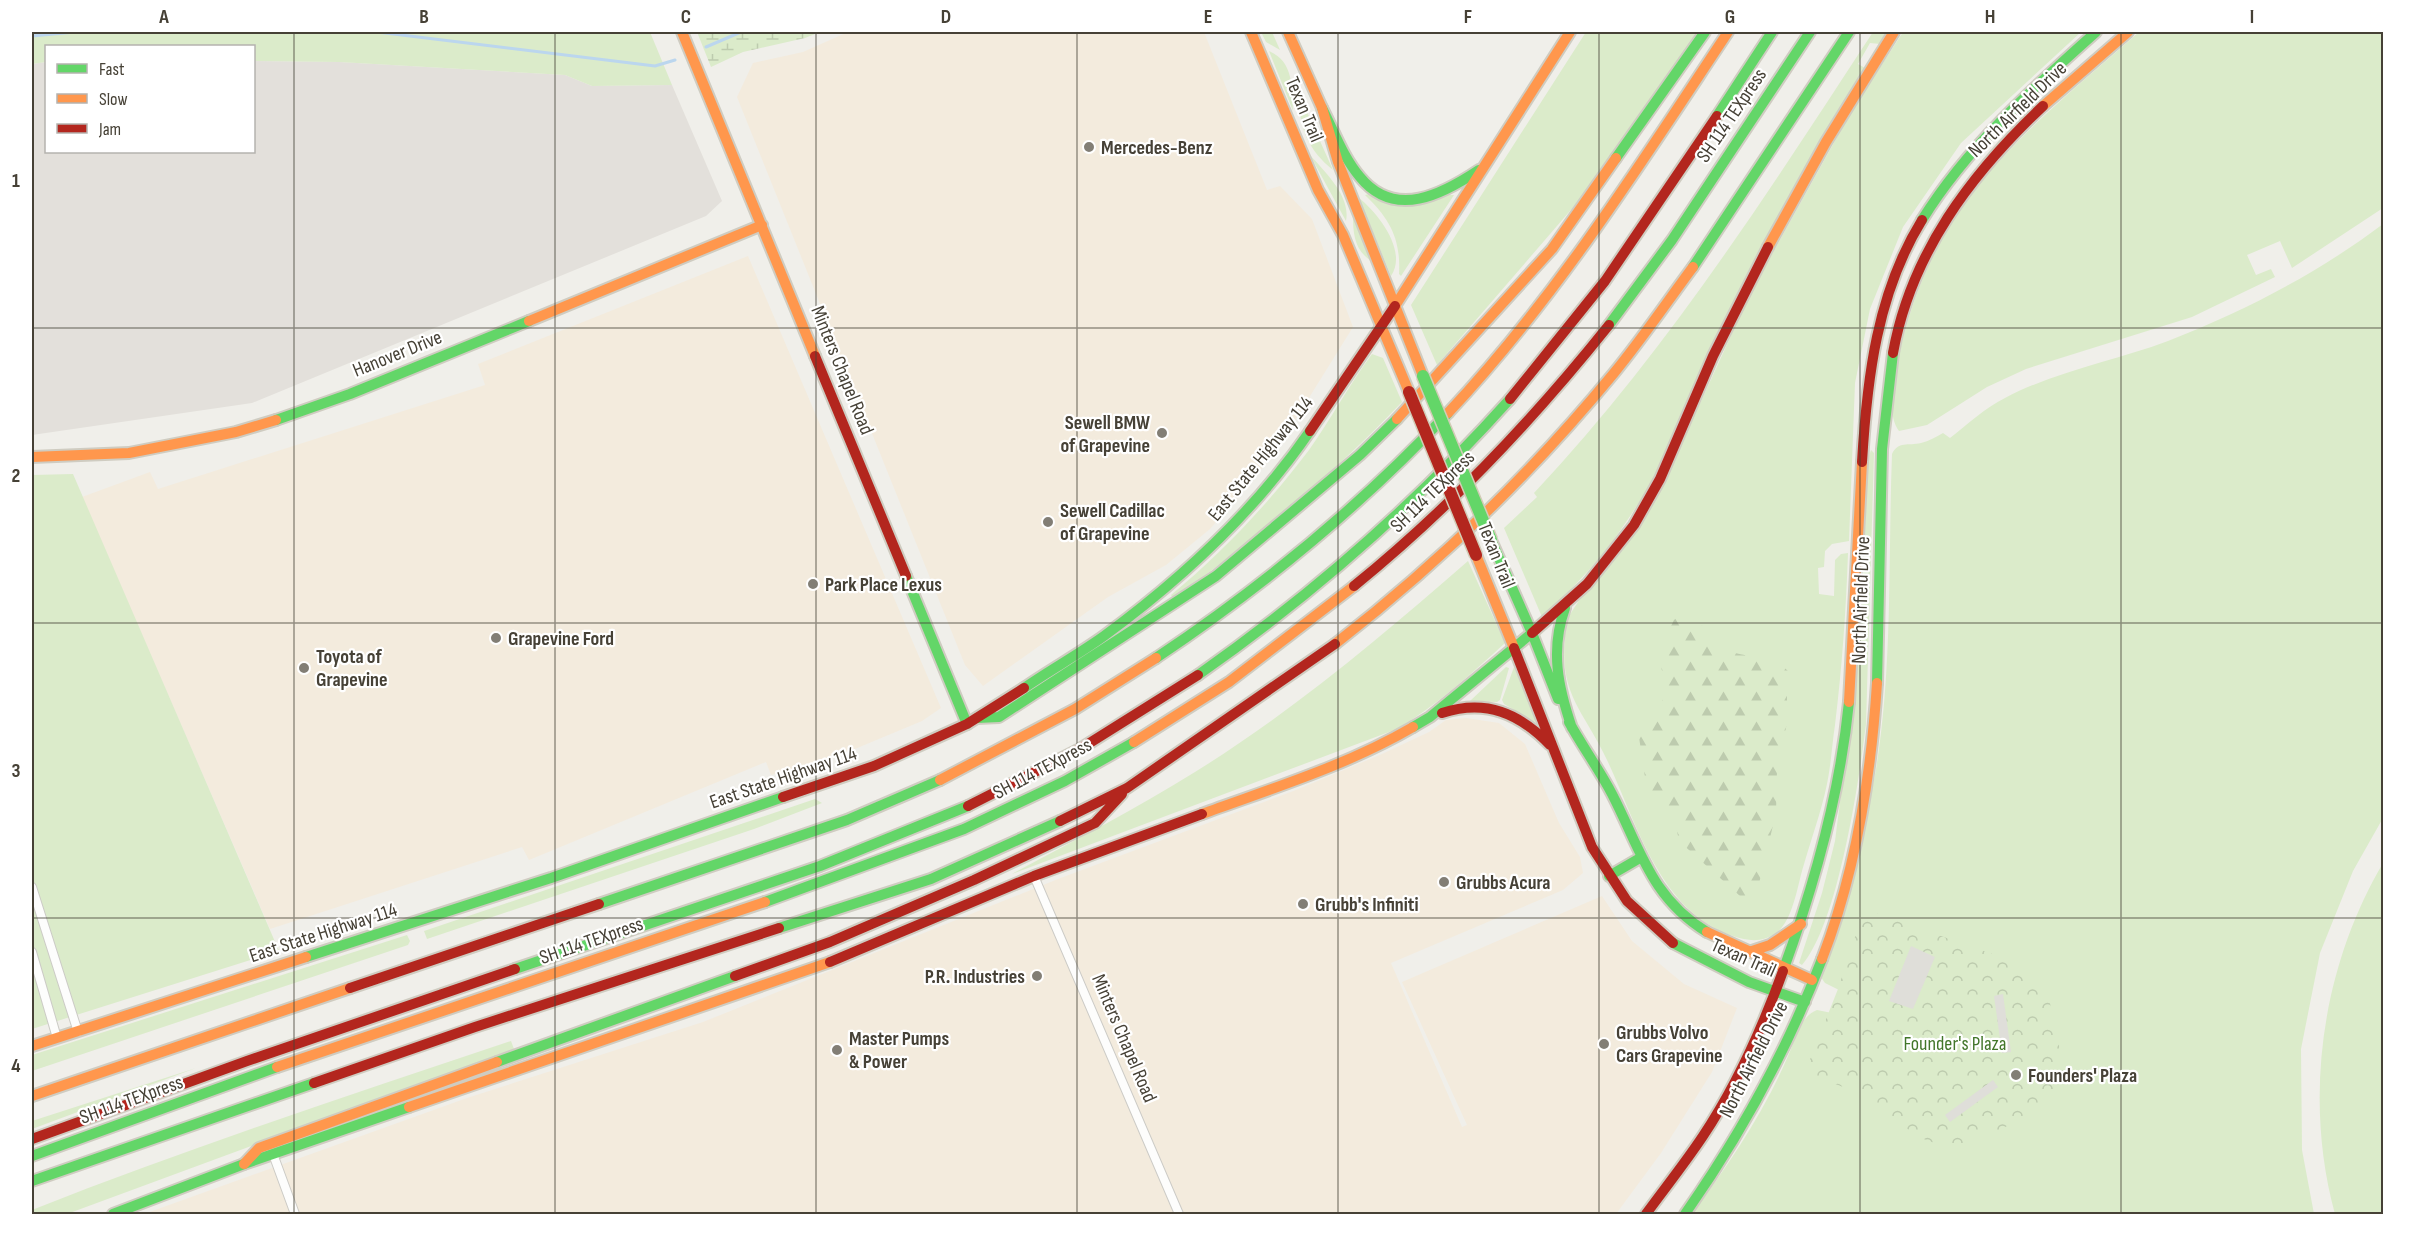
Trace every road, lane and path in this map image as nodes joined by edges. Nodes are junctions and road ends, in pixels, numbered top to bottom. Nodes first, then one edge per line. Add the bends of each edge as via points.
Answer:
1 (682, 32) edge
2 (1251, 32) edge
3 (1288, 32) edge
4 (1570, 32) edge
5 (1705, 32) edge
6 (1728, 32) edge
7 (1772, 32) edge
8 (1810, 32) edge
9 (1849, 32) edge
10 (1894, 32) edge
11 (2096, 32) edge
12 (2128, 32) edge
13 (1322, 108) junction
14 (1484, 167) junction
15 (762, 225) junction
16 (1395, 306) junction
17 (1382, 326) junction
18 (32, 457) edge
19 (1567, 604) junction
20 (1532, 633) junction
21 (1514, 648) junction
22 (1430, 717) junction
23 (972, 721) junction
24 (1572, 728) junction
25 (1556, 753) junction
26 (1127, 788) junction
27 (1640, 858) junction
28 (1034, 876) junction
29 (1610, 876) junction
30 (32, 887) edge
31 (1801, 924) junction
32 (32, 952) edge
33 (1749, 952) junction
34 (1785, 966) junction
35 (1812, 980) junction
36 (1775, 992) junction
37 (1805, 1002) junction
38 (78, 1032) junction
39 (57, 1038) junction
40 (32, 1046) edge
41 (32, 1096) edge
42 (32, 1139) edge
43 (273, 1154) junction
44 (32, 1156) edge
45 (244, 1164) junction
46 (32, 1181) edge
47 (113, 1215) edge
48 (295, 1215) edge
49 (1179, 1215) edge
50 (1646, 1215) edge
51 (1685, 1215) edge

1 - 15 main road, Minters Chapel Road
2 - 17 main road, Texan Trail via 1318,190 1343,235
3 - 13 main road, Texan Trail
4 - 14 main road, East State Highway 114
5 - 23 main road via 1552,249 1360,455 1261,542 1184,599 999,717
6 - 41 main road via 1582,250 1470,390 1407,455 1305,548 1135,673 1011,745 847,820
7 - 42 main road, SH 114 TEXpress via 1605,281 1472,440 1423,491 1320,583 1207,668 1149,706 1030,776 909,833 283,1048
8 - 44 main road, SH 114 TEXpress via 1666,247 1583,359 1537,412 1440,512 1389,558 1281,644 1193,704 1044,791 916,848 291,1062
9 - 26 main road via 1656,318 1615,372 1509,491 1448,550 1353,631
10 - 19 main road via 1792,201 1717,348 1635,524 1604,566
11 - 31 main road, North Airfield Drive via 2000,118 1955,170 1916,229 1887,296 1869,367 1850,691 1843,748
12 - 35 main road, North Airfield Drive via 2019,128 1974,179 1934,239 1905,303 1888,382 1881,630 1871,746 1854,853
13 - 14 main road via 1360,176 1376,190 1396,199 1431,198
13 - 16 main road, Texan Trail via 1338,162
14 - 16 main road, East State Highway 114
15 - 18 main road, Hanover Drive via 357,391 274,421 129,453
15 - 23 main road, Minters Chapel Road
16 - 17 main road, East State Highway 114
16 - 20 main road, Texan Trail, bridge
17 - 21 main road, Texan Trail, bridge
17 - 23 main road, East State Highway 114 via 1278,474 1205,554 1111,631
19 - 20 main road
19 - 24 main road via 1554,648 1558,686
20 - 21 main road
20 - 24 main road, Texan Trail
21 - 22 main road
21 - 25 main road, Texan Trail
22 - 25 main road via 1454,708 1501,708 1540,734
22 - 28 main road via 1385,742 1317,771
23 - 38 main road, East State Highway 114 via 874,766 551,878
24 - 27 main road, Texan Trail via 1614,797
25 - 29 main road, Texan Trail via 1592,847
26 - 45 main road via 1095,823 885,919 259,1148
26 - 46 main road via 931,879 475,1027
27 - 29 main road
27 - 33 main road, Texan Trail via 1668,902 1691,922
28 - 43 main road via 834,962
28 - 49 street, Minters Chapel Road
29 - 36 main road, Texan Trail via 1627,901 1674,944
30 - 38 street
31 - 33 main road via 1770,945
31 - 34 main road, North Airfield Drive
32 - 39 street
33 - 34 main road, Texan Trail
34 - 35 main road, Texan Trail
34 - 36 main road, North Airfield Drive
35 - 37 main road, North Airfield Drive
36 - 37 main road, Texan Trail
36 - 50 main road, North Airfield Drive via 1703,1136
37 - 51 main road, North Airfield Drive via 1757,1100
38 - 39 main road, East State Highway 114
39 - 40 main road, East State Highway 114
43 - 45 main road
43 - 48 street
45 - 47 main road

